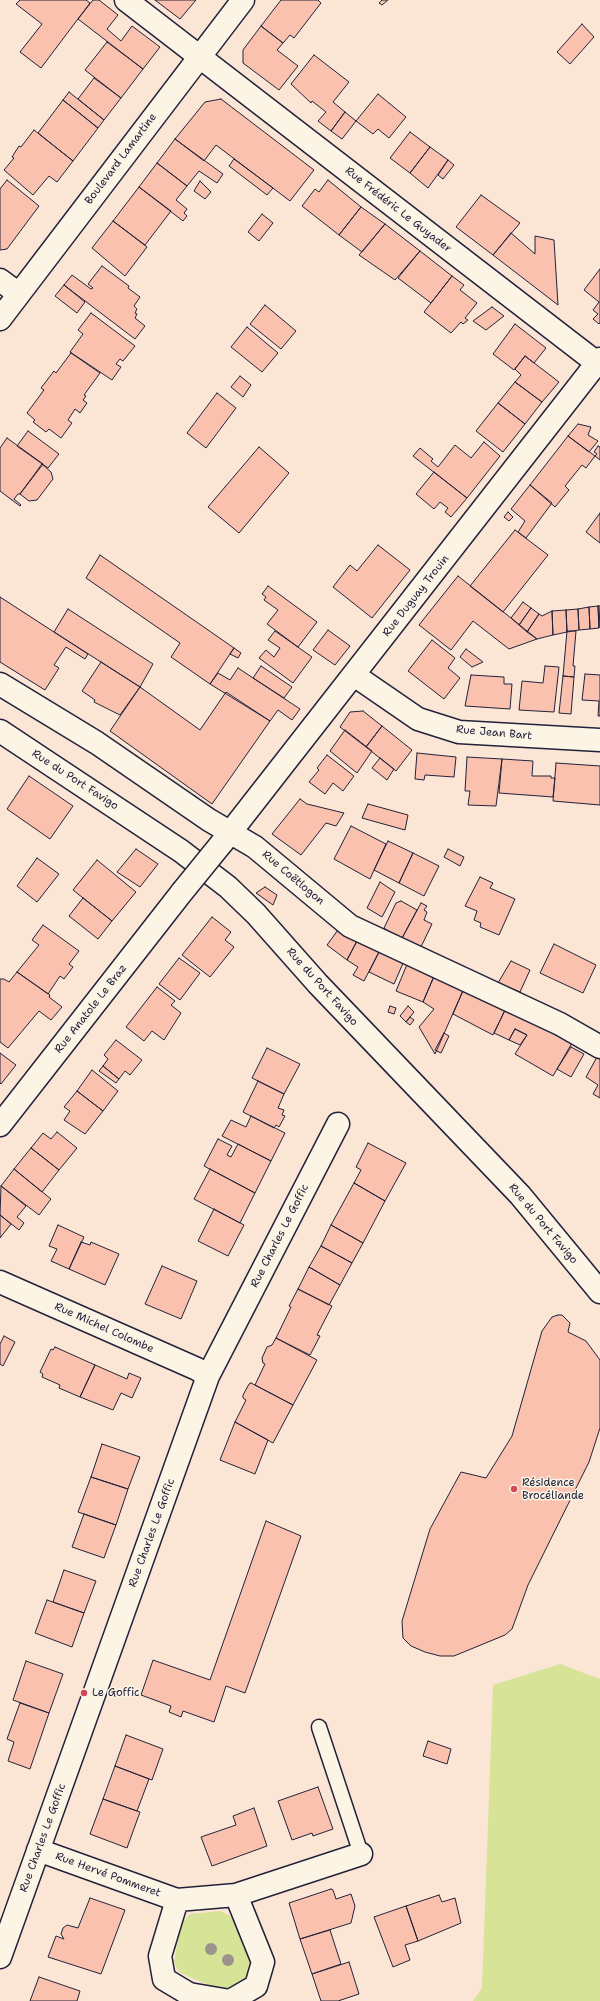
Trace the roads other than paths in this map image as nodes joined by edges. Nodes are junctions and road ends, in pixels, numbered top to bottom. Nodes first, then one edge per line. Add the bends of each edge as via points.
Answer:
1 (126, 0) edge
2 (243, 0) edge
3 (200, 57) junction
4 (0, 280) edge
5 (19, 294) junction
6 (0, 319) edge
7 (598, 361) edge
8 (354, 675) junction
9 (0, 684) edge
10 (0, 731) edge
11 (600, 740) edge
12 (226, 838) junction
13 (600, 1047) edge
14 (338, 1124) dead end
15 (0, 1125) edge
16 (0, 1282) edge
17 (600, 1292) edge
18 (208, 1376) junction
19 (319, 1727) dead end
20 (38, 1850) junction
21 (361, 1854) joint
22 (236, 1895) junction
23 (177, 1900) junction
24 (0, 1957) edge

1 - 3 street, Rue Frédéric Le Guyader
2 - 3 street, Boulevard Lamartine
3 - 5 street, Boulevard Lamartine
3 - 7 street, Rue Frédéric Le Guyader
4 - 5 street
5 - 6 street, Boulevard Lamartine
7 - 8 street, Rue Duguay Trouin
8 - 11 street, Rue Jean Bart via 418,719 459,732
8 - 12 street, Rue Duguay Trouin
9 - 12 street, Rue Coëtlogon via 97,744
10 - 17 street, Rue du Port Favigo via 181,851 239,897 383,1053 520,1195
12 - 13 street, Rue Coëtlogon via 256,847 350,926 560,1024
12 - 15 street, Rue Anatole Le Braz, bridge
14 - 18 street, Rue Charles Le Goffic
16 - 18 street, Rue Michel Colombe
18 - 20 street, Rue Charles Le Goffic
19 - 21 lane
20 - 23 street, Rue Hervé Pommeret
20 - 24 street, Rue Charles Le Goffic
21 - 22 street, Rue Hervé Pommeret
22 - 23 street, Rue Hervé Pommeret
22 - 23 street via 263,1962 256,1986 230,2001 189,1994 164,1979 160,1956

